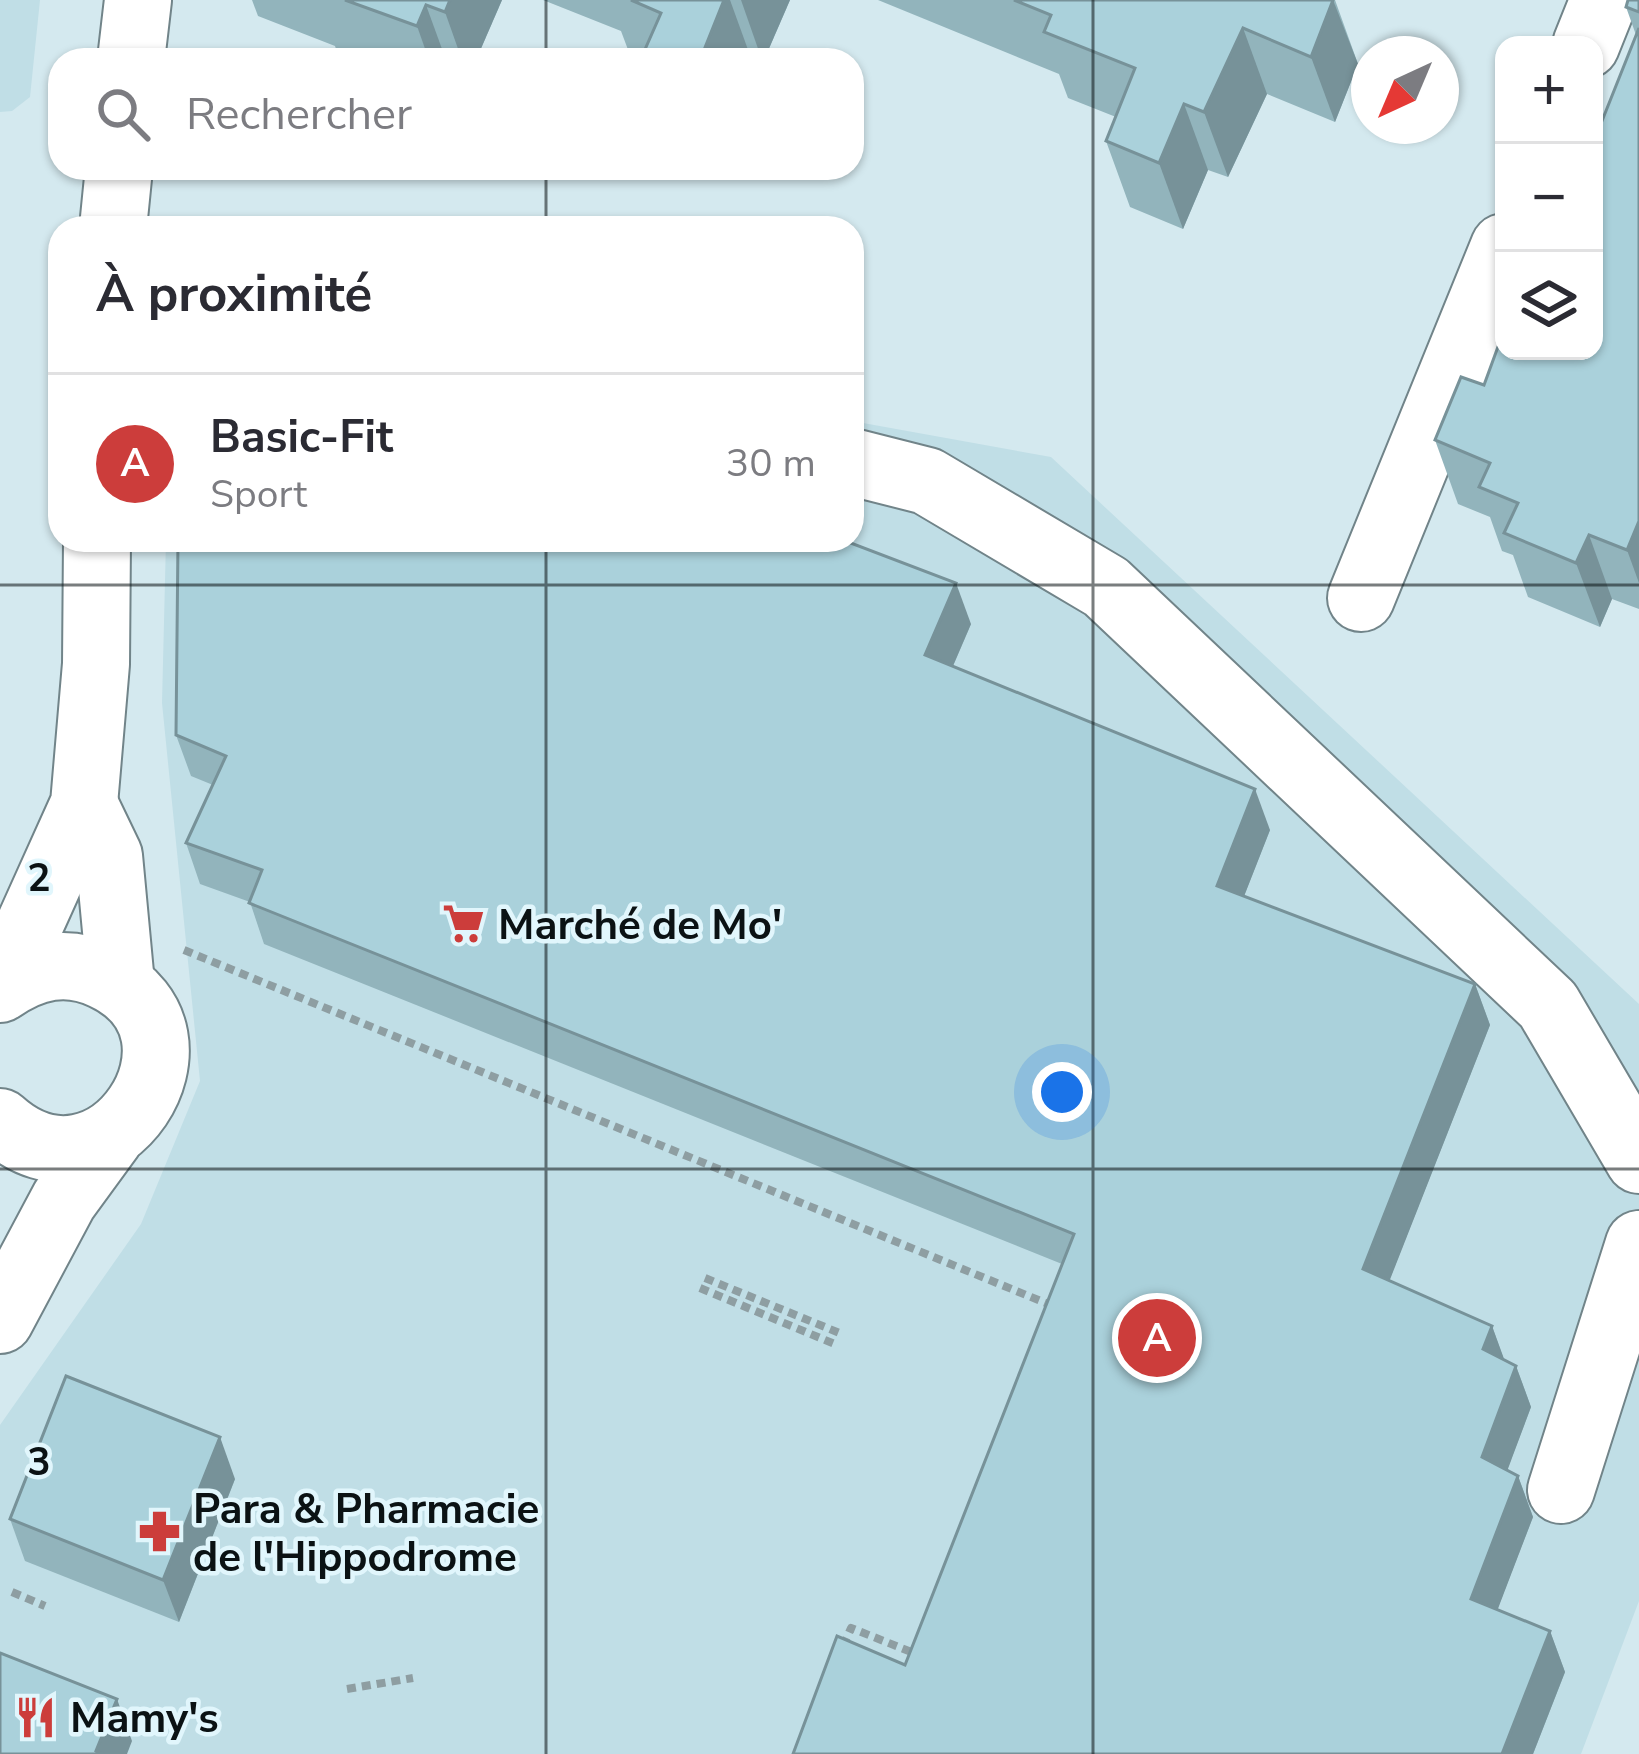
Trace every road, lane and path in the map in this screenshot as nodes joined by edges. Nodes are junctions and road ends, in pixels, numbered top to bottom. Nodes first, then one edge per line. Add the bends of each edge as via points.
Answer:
1 (138, 0) edge
2 (1604, 0) edge
3 (1590, 36) edge
4 (132, 48) edge
5 (117, 180) edge
6 (114, 216) edge
7 (1502, 252) edge
8 (864, 465) edge
9 (98, 552) edge
10 (1361, 598) dead end
11 (84, 804) junction
12 (143, 963) junction
13 (1, 988) edge
14 (0, 1122) edge
15 (110, 1137) junction
16 (1639, 1160) edge
17 (1639, 1244) edge
18 (705, 1278) dead end
19 (700, 1288) dead end
20 (0, 1320) edge
21 (1048, 1329) edge
22 (842, 1334) dead end
23 (837, 1345) dead end
24 (1561, 1490) dead end
25 (12, 1592) dead end
26 (45, 1606) dead end
27 (930, 1634) edge
28 (842, 1649) edge
29 (413, 1678) dead end
30 (347, 1689) dead end

1 - 4 street
2 - 3 street
5 - 6 street
7 - 10 street
8 - 16 street via 926,482 1106,587 1548,1004
9 - 11 street
11 - 12 street
11 - 13 street
12 - 13 street via 40,967
12 - 15 street via 156,1060 135,1116
12 - 21 path via 1056,1307
14 - 15 street via 46,1148
15 - 20 street via 64,1200
17 - 24 street
18 - 22 path
19 - 23 path
25 - 26 path
27 - 28 path via 922,1656 850,1628
29 - 30 path

